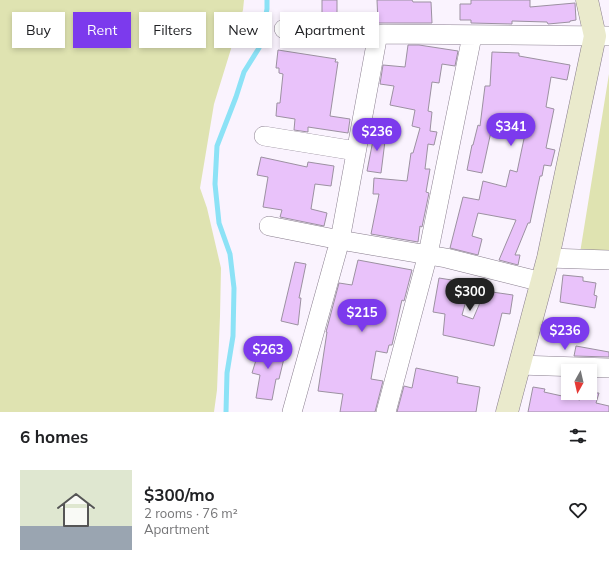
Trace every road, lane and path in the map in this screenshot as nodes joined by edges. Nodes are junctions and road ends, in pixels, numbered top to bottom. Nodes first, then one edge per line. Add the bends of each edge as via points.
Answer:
1 (587, 0) edge
2 (379, 35) edge
3 (472, 36) junction
4 (602, 36) edge
5 (375, 48) edge
6 (264, 136) dead end
7 (356, 151) junction
8 (269, 226) dead end
9 (340, 240) junction
10 (428, 254) junction
11 (548, 258) junction
12 (609, 260) edge
13 (542, 282) junction
14 (519, 365) junction
15 (609, 368) edge
16 (292, 412) edge
17 (386, 412) edge
18 (508, 412) edge

1 - 4 street
2 - 3 street
3 - 4 street
3 - 10 street
4 - 11 street
5 - 7 street
6 - 7 street
7 - 9 street
8 - 9 street
9 - 10 street
9 - 16 street
10 - 13 street
10 - 17 street
11 - 12 street
11 - 13 street
13 - 14 street
14 - 15 street
14 - 18 street

